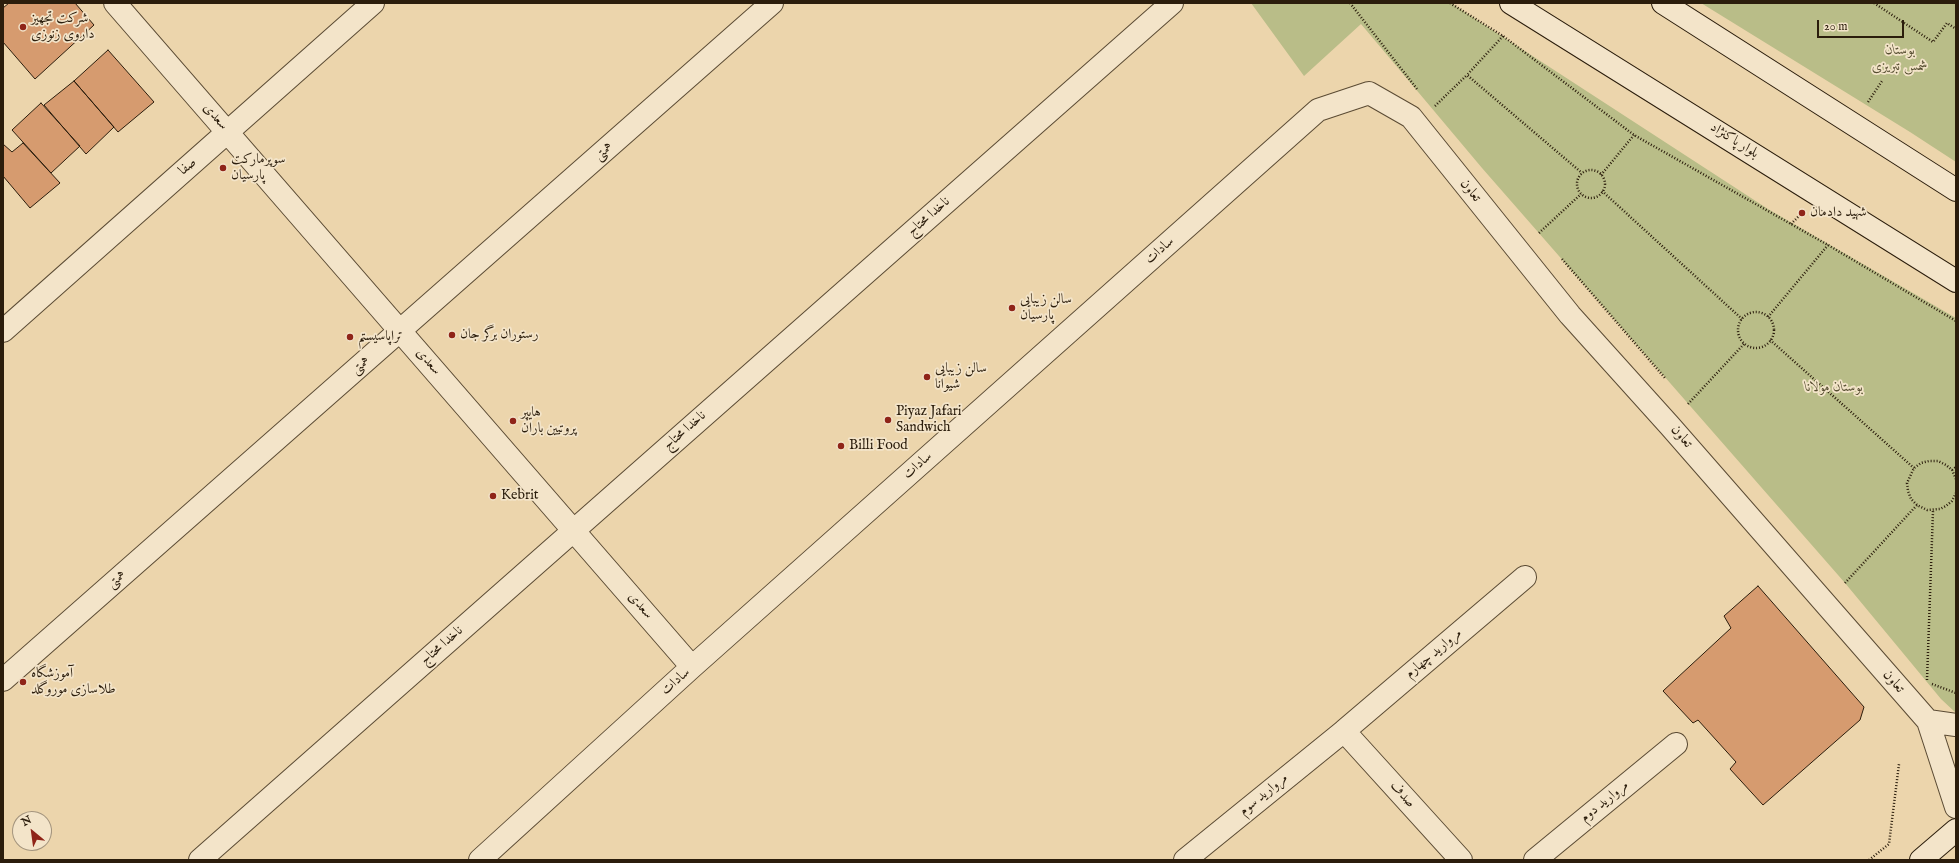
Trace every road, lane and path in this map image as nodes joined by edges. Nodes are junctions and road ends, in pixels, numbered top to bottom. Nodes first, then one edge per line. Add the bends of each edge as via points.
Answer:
1 (115, 3) edge
2 (373, 3) edge
3 (772, 3) edge
4 (1172, 3) edge
5 (1350, 3) edge
6 (1450, 3) edge
7 (1512, 3) edge
8 (1663, 3) edge
9 (1874, 3) edge
10 (1956, 29) edge
11 (1502, 36) junction
12 (1467, 75) junction
13 (1418, 90) dead end
14 (1369, 93) joint
15 (1432, 109) dead end
16 (228, 132) junction
17 (1634, 135) junction
18 (1582, 173) junction
19 (1601, 175) junction
20 (1956, 190) edge
21 (1602, 191) junction
22 (1581, 194) junction
23 (1802, 213) dead end
24 (1791, 224) junction
25 (1534, 227) dead end
26 (1539, 233) junction
27 (1544, 239) dead end
28 (1828, 245) junction
29 (1559, 257) dead end
30 (1956, 281) edge
31 (1768, 317) junction
32 (1742, 318) junction
33 (1956, 320) edge
34 (3, 331) edge
35 (401, 331) junction
36 (1770, 340) junction
37 (1744, 344) junction
38 (1667, 381) dead end
39 (1683, 398) dead end
40 (1688, 404) junction
41 (1693, 410) dead end
42 (1956, 467) edge
43 (1914, 468) junction
44 (1952, 470) junction
45 (1956, 479) edge
46 (1956, 494) edge
47 (1917, 505) junction
48 (1933, 511) junction
49 (574, 530) junction
50 (1525, 577) dead end
51 (1850, 589) dead end
52 (692, 667) junction
53 (1922, 676) dead end
54 (3, 680) edge
55 (1927, 682) junction
56 (1956, 693) edge
57 (1928, 721) junction
58 (1956, 725) edge
59 (1344, 731) junction
60 (1676, 744) dead end
61 (1899, 764) dead end
62 (1956, 807) edge
63 (1956, 830) edge
64 (200, 860) edge
65 (480, 860) edge
66 (1185, 860) edge
67 (1461, 860) edge
68 (1534, 860) edge
69 (1870, 860) edge
70 (1921, 860) edge

1 - 16 street, سعدی
2 - 16 street, صفا
3 - 35 street, همتی
4 - 49 street, ناخدا محتاج
5 - 13 path
6 - 11 path
7 - 30 street, بلوار پاکنژاد
8 - 20 street
9 - 10 path via 1933,42 1947,23
11 - 12 path
11 - 17 path
12 - 15 path
12 - 18 path
14 - 52 street, سادات via 1318,110
14 - 57 street, تعاون via 1411,117 1570,315
16 - 34 street, صفا
16 - 35 street, سعدی
17 - 19 path
17 - 24 path
18 - 19 path via 1594,170
18 - 22 path via 1577,186
19 - 21 path via 1604,183
21 - 22 path via 1592,197
21 - 32 path
22 - 26 path
23 - 24 path
24 - 28 path
25 - 26 path
26 - 27 path
28 - 31 path
28 - 33 path
29 - 38 path
31 - 32 path via 1757,313
31 - 36 path via 1773,326
32 - 37 path via 1738,334
35 - 49 street, سعدی
35 - 54 street, همتی
36 - 37 path via 1766,345 1755,348
36 - 43 path
37 - 40 path
39 - 40 path
40 - 41 path
42 - 44 path
43 - 44 path via 1921,463 1938,461
43 - 47 path via 1907,483 1908,491
44 - 45 path
46 - 48 path via 1946,506
47 - 48 path
47 - 51 path via 1845,583
48 - 55 path
49 - 52 street, سعدی
49 - 64 street, ناخدا محتاج
50 - 59 street, مروارید چهارم
52 - 65 street, سادات
53 - 55 path
55 - 56 path
57 - 58 street
57 - 62 street, تعاون
59 - 66 street, مروارید سوم
59 - 67 street, صدف
60 - 68 street, مروارید دوم
61 - 69 path via 1889,844
63 - 70 street

